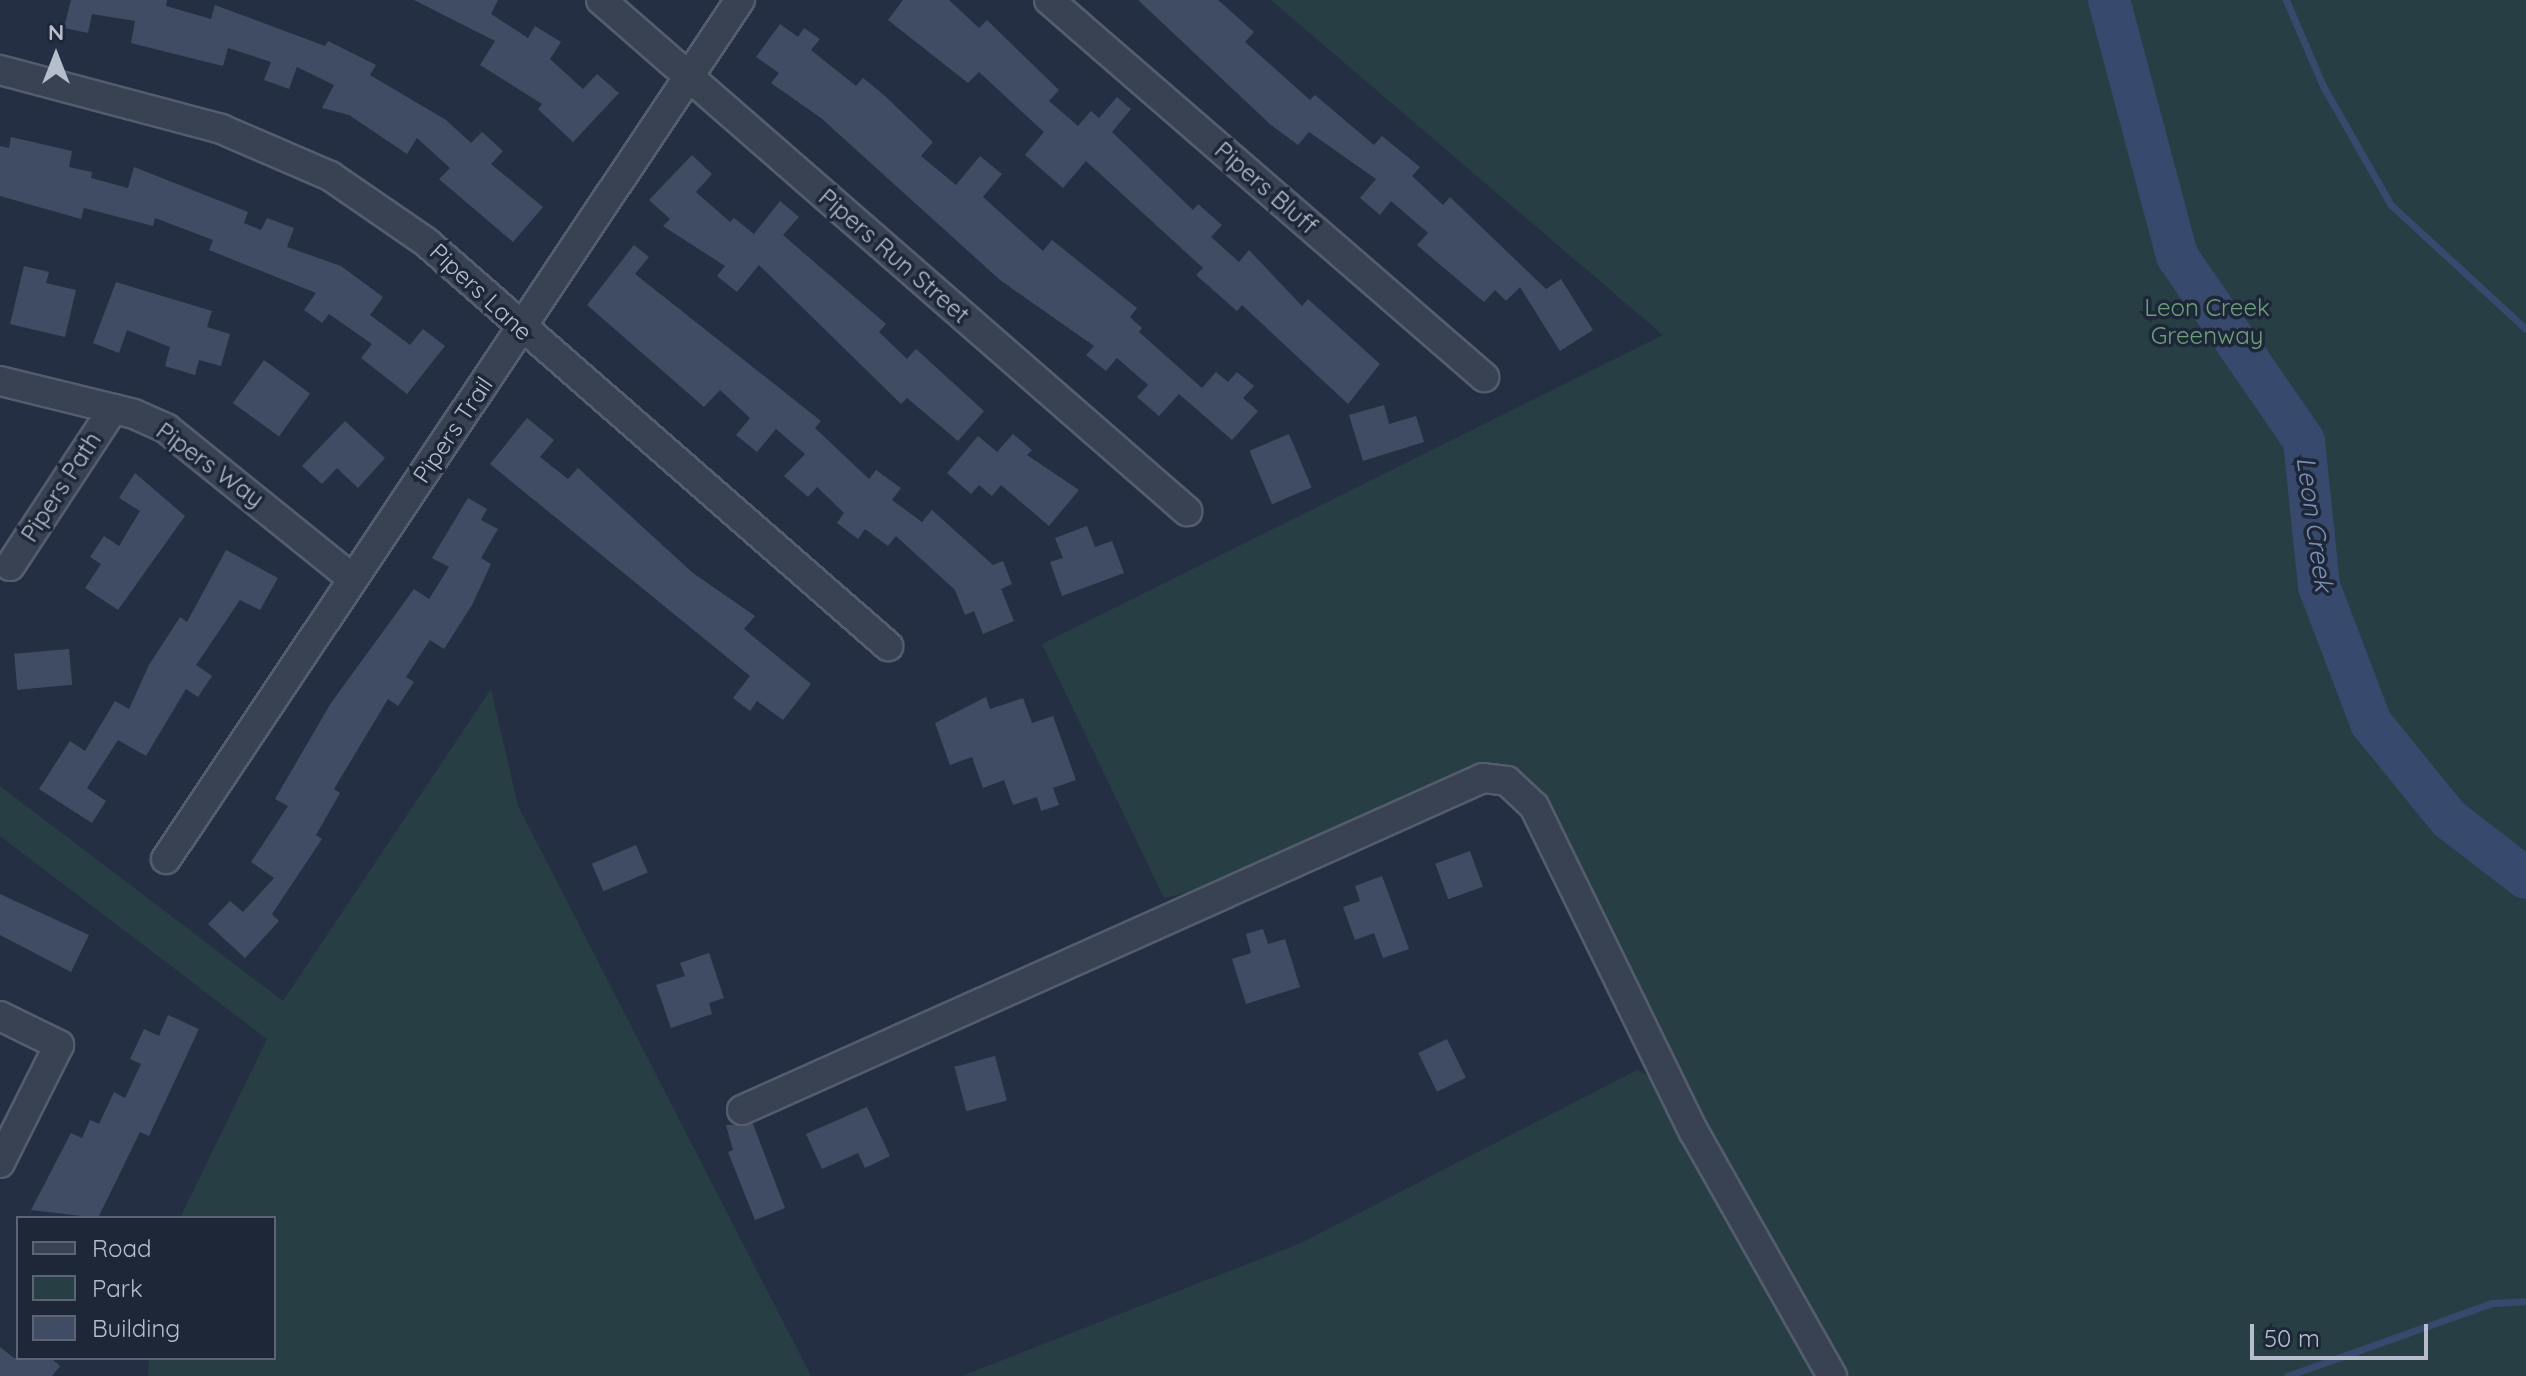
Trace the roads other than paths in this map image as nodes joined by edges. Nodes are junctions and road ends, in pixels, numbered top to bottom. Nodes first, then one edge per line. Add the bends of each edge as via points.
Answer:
1 (601, 0) edge
2 (740, 0) edge
3 (1049, 0) edge
4 (0, 70) edge
5 (688, 77) junction
6 (521, 330) junction
7 (1484, 377) dead end
8 (0, 381) edge
9 (113, 409) junction
10 (1187, 511) dead end
11 (10, 566) dead end
12 (353, 579) junction
13 (888, 646) dead end
14 (166, 859) dead end
15 (0, 1016) edge
16 (742, 1110) dead end
17 (0, 1163) edge
18 (1832, 1376) edge

1 - 5 street, Pipers Run Street
2 - 5 street, Pipers Trail
3 - 7 street, Pipers Bluff
4 - 6 street, Pipers Lane via 221,129 330,176 426,242
5 - 6 street, Pipers Trail
5 - 10 street, Pipers Run Street
6 - 12 street, Pipers Trail
6 - 13 street, Pipers Lane
8 - 9 street, Pipers Way
9 - 11 street, Pipers Path
9 - 12 street, Pipers Way via 167,429 222,467
12 - 14 street, Pipers Trail
15 - 17 street via 59,1045
16 - 18 street via 1483,778 1507,781 1534,806 1694,1132

